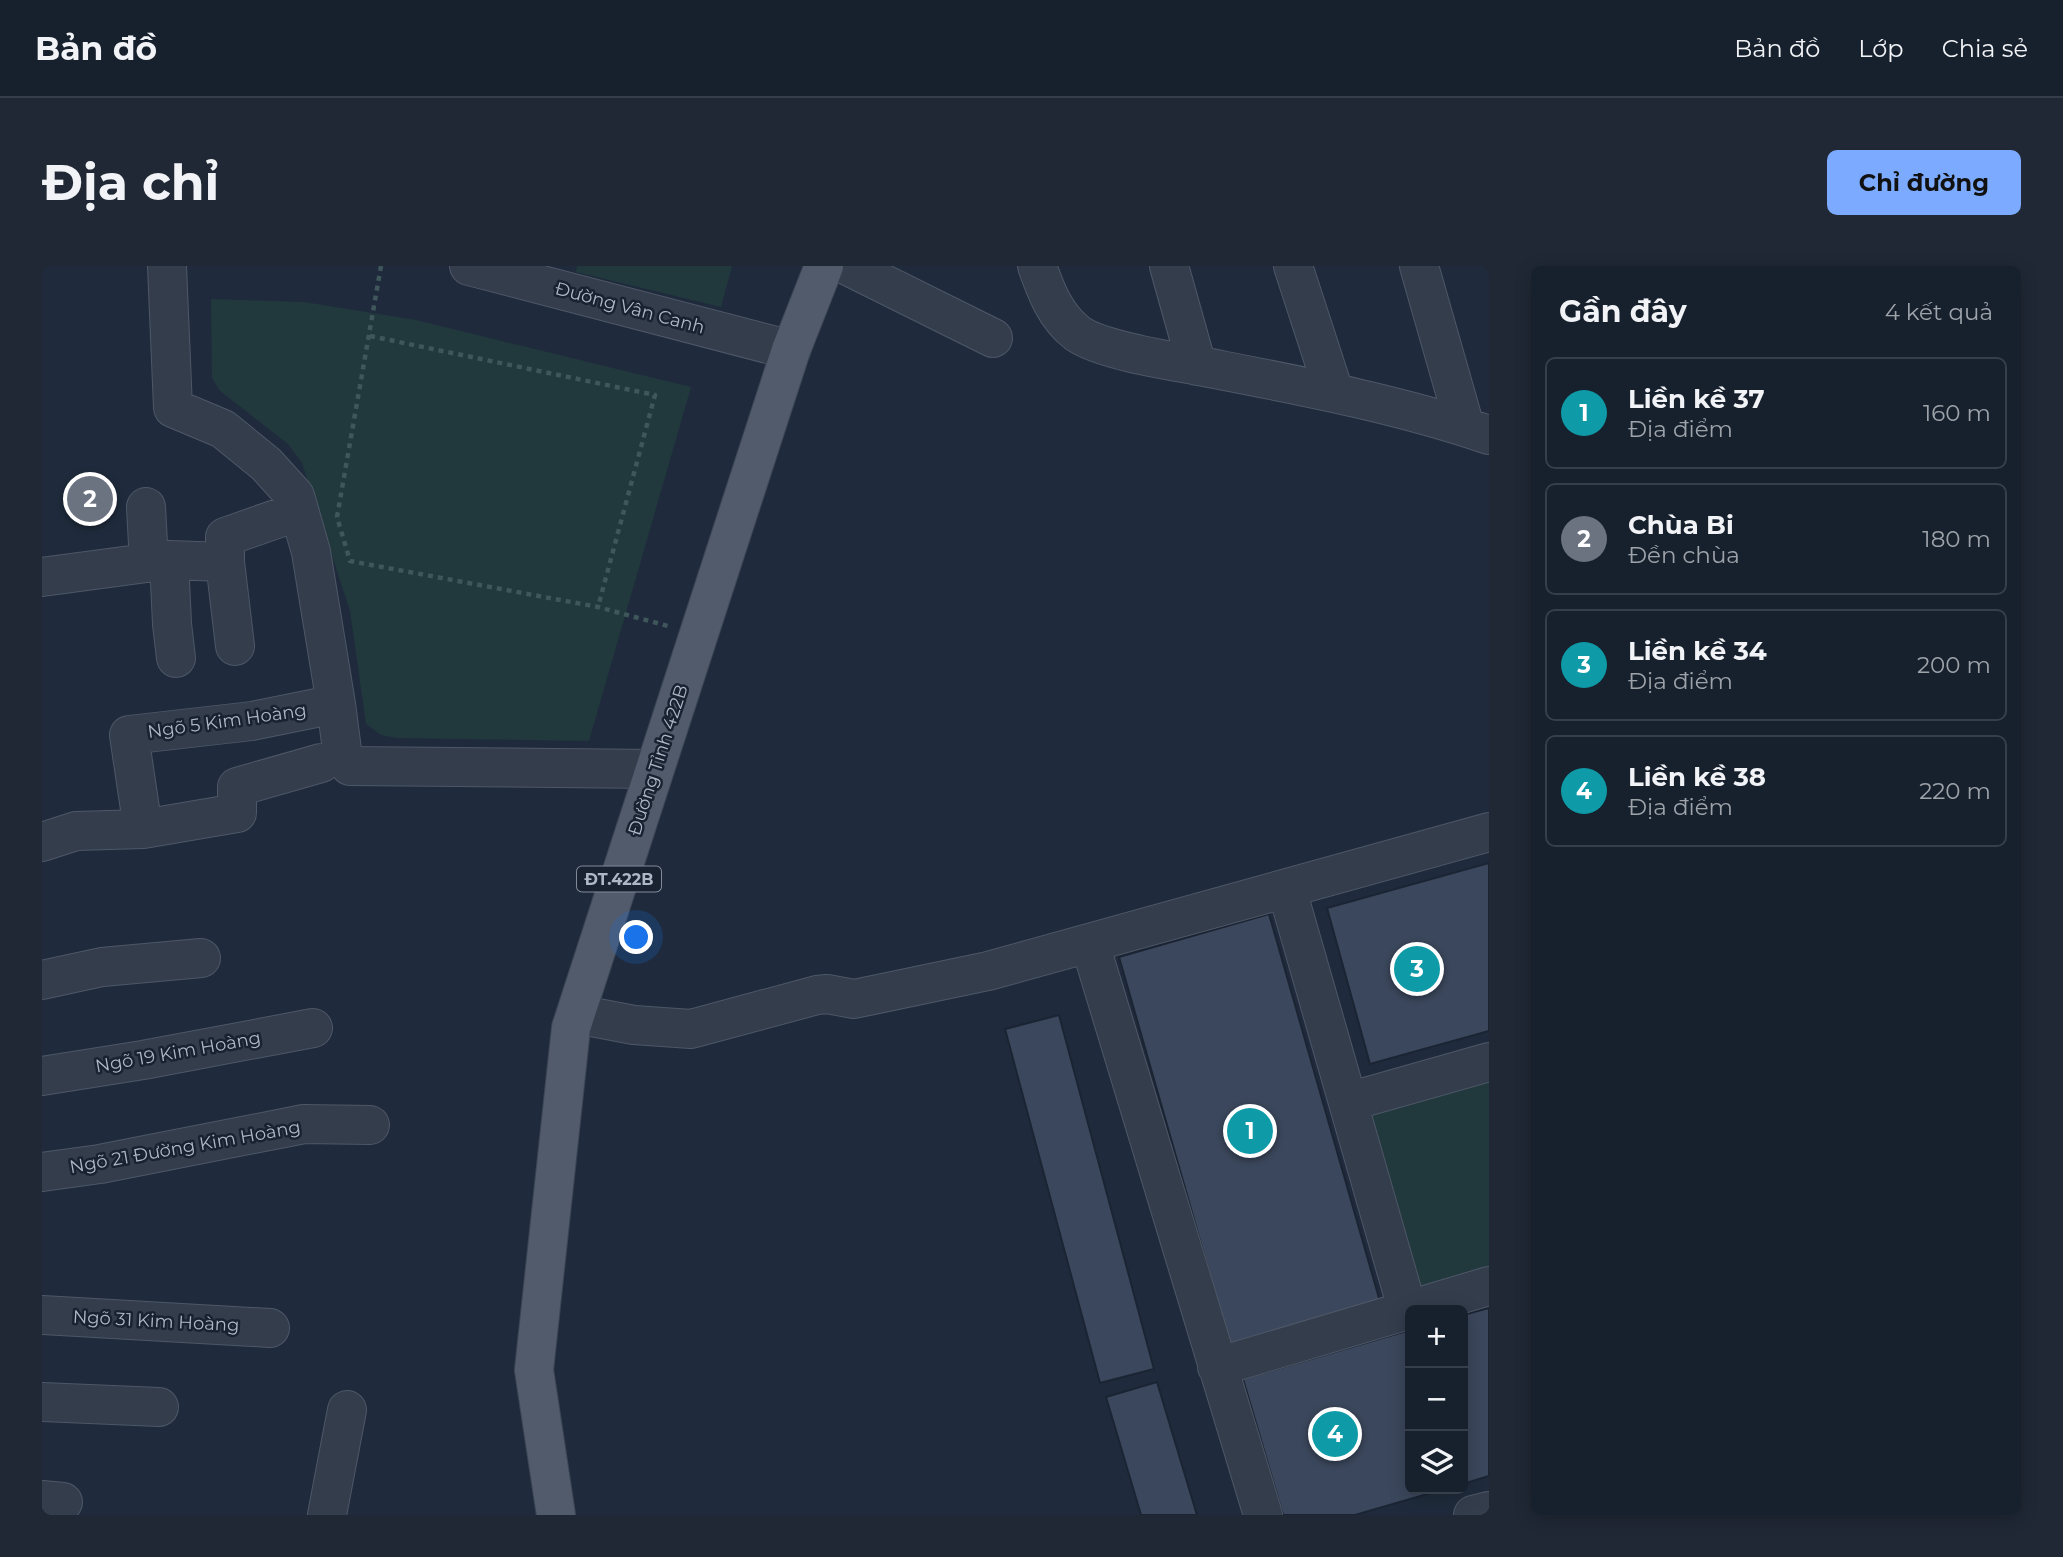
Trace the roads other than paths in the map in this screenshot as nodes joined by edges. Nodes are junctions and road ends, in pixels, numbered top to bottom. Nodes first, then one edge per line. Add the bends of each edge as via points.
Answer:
1 (167, 266) edge
2 (469, 266) edge
3 (824, 266) edge
4 (848, 266) edge
5 (1037, 266) edge
6 (1169, 266) edge
7 (1293, 266) edge
8 (1419, 266) edge
9 (993, 338) dead end
10 (791, 350) junction
11 (1197, 366) junction
12 (1334, 392) junction
13 (1477, 431) edge
14 (146, 507) dead end
15 (299, 511) junction
16 (159, 561) junction
17 (225, 562) junction
18 (42, 577) edge
19 (235, 646) dead end
20 (176, 658) dead end
21 (336, 704) junction
22 (332, 761) junction
23 (654, 769) junction
24 (143, 830) junction
25 (1489, 832) edge
26 (42, 842) edge
27 (1287, 890) junction
28 (1090, 944) junction
29 (201, 958) dead end
30 (42, 980) edge
31 (576, 1014) junction
32 (313, 1028) dead end
33 (1489, 1062) edge
34 (42, 1076) edge
35 (1348, 1102) junction
36 (370, 1125) dead end
37 (42, 1172) edge
38 (1489, 1286) edge
39 (1407, 1305) edge
40 (1419, 1305) edge
41 (1405, 1309) edge
42 (42, 1315) edge
43 (270, 1328) dead end
44 (1217, 1367) junction
45 (42, 1402) edge
46 (159, 1407) dead end
47 (347, 1410) dead end
48 (1489, 1511) edge
49 (327, 1515) edge
50 (556, 1515) edge
51 (1263, 1515) edge
52 (1473, 1515) edge

1 - 15 street via 173,408 223,429 249,450 278,475 295,496
2 - 10 street, Đường Vân Canh
3 - 10 main road, Đường Tỉnh 422B / ĐT.422B
4 - 9 street
5 - 11 street via 1056,311 1078,334 1105,345
6 - 11 street
7 - 12 street
8 - 13 street
10 - 23 main road, Đường Tỉnh 422B / ĐT.422B
11 - 12 street
12 - 13 street
14 - 16 street
15 - 17 street via 225,537
15 - 21 street via 311,552
16 - 17 street
16 - 18 street
16 - 20 street
17 - 19 street
21 - 22 street
21 - 24 street, Ngõ 5 Kim Hoàng via 252,722 129,735
22 - 23 street via 350,766
22 - 24 street via 237,787 237,813
23 - 31 main road, Đường Tỉnh 422B / ĐT.422B
24 - 26 street via 76,831
25 - 27 street
27 - 28 street
27 - 35 street
28 - 31 street via 854,999 827,994 800,998 691,1028 634,1025
28 - 44 street
29 - 30 street via 102,967
31 - 50 main road, Đường Tỉnh 422B / ĐT.422B via 534,1370
32 - 34 street, Ngõ 19 Kim Hoàng
33 - 35 street
35 - 39 street
36 - 37 street, Ngõ 21 Đường Kim Hoàng via 304,1124
38 - 40 street
41 - 44 street
42 - 43 street, Ngõ 31 Kim Hoàng
44 - 51 street
45 - 46 street
47 - 49 street
48 - 52 street

